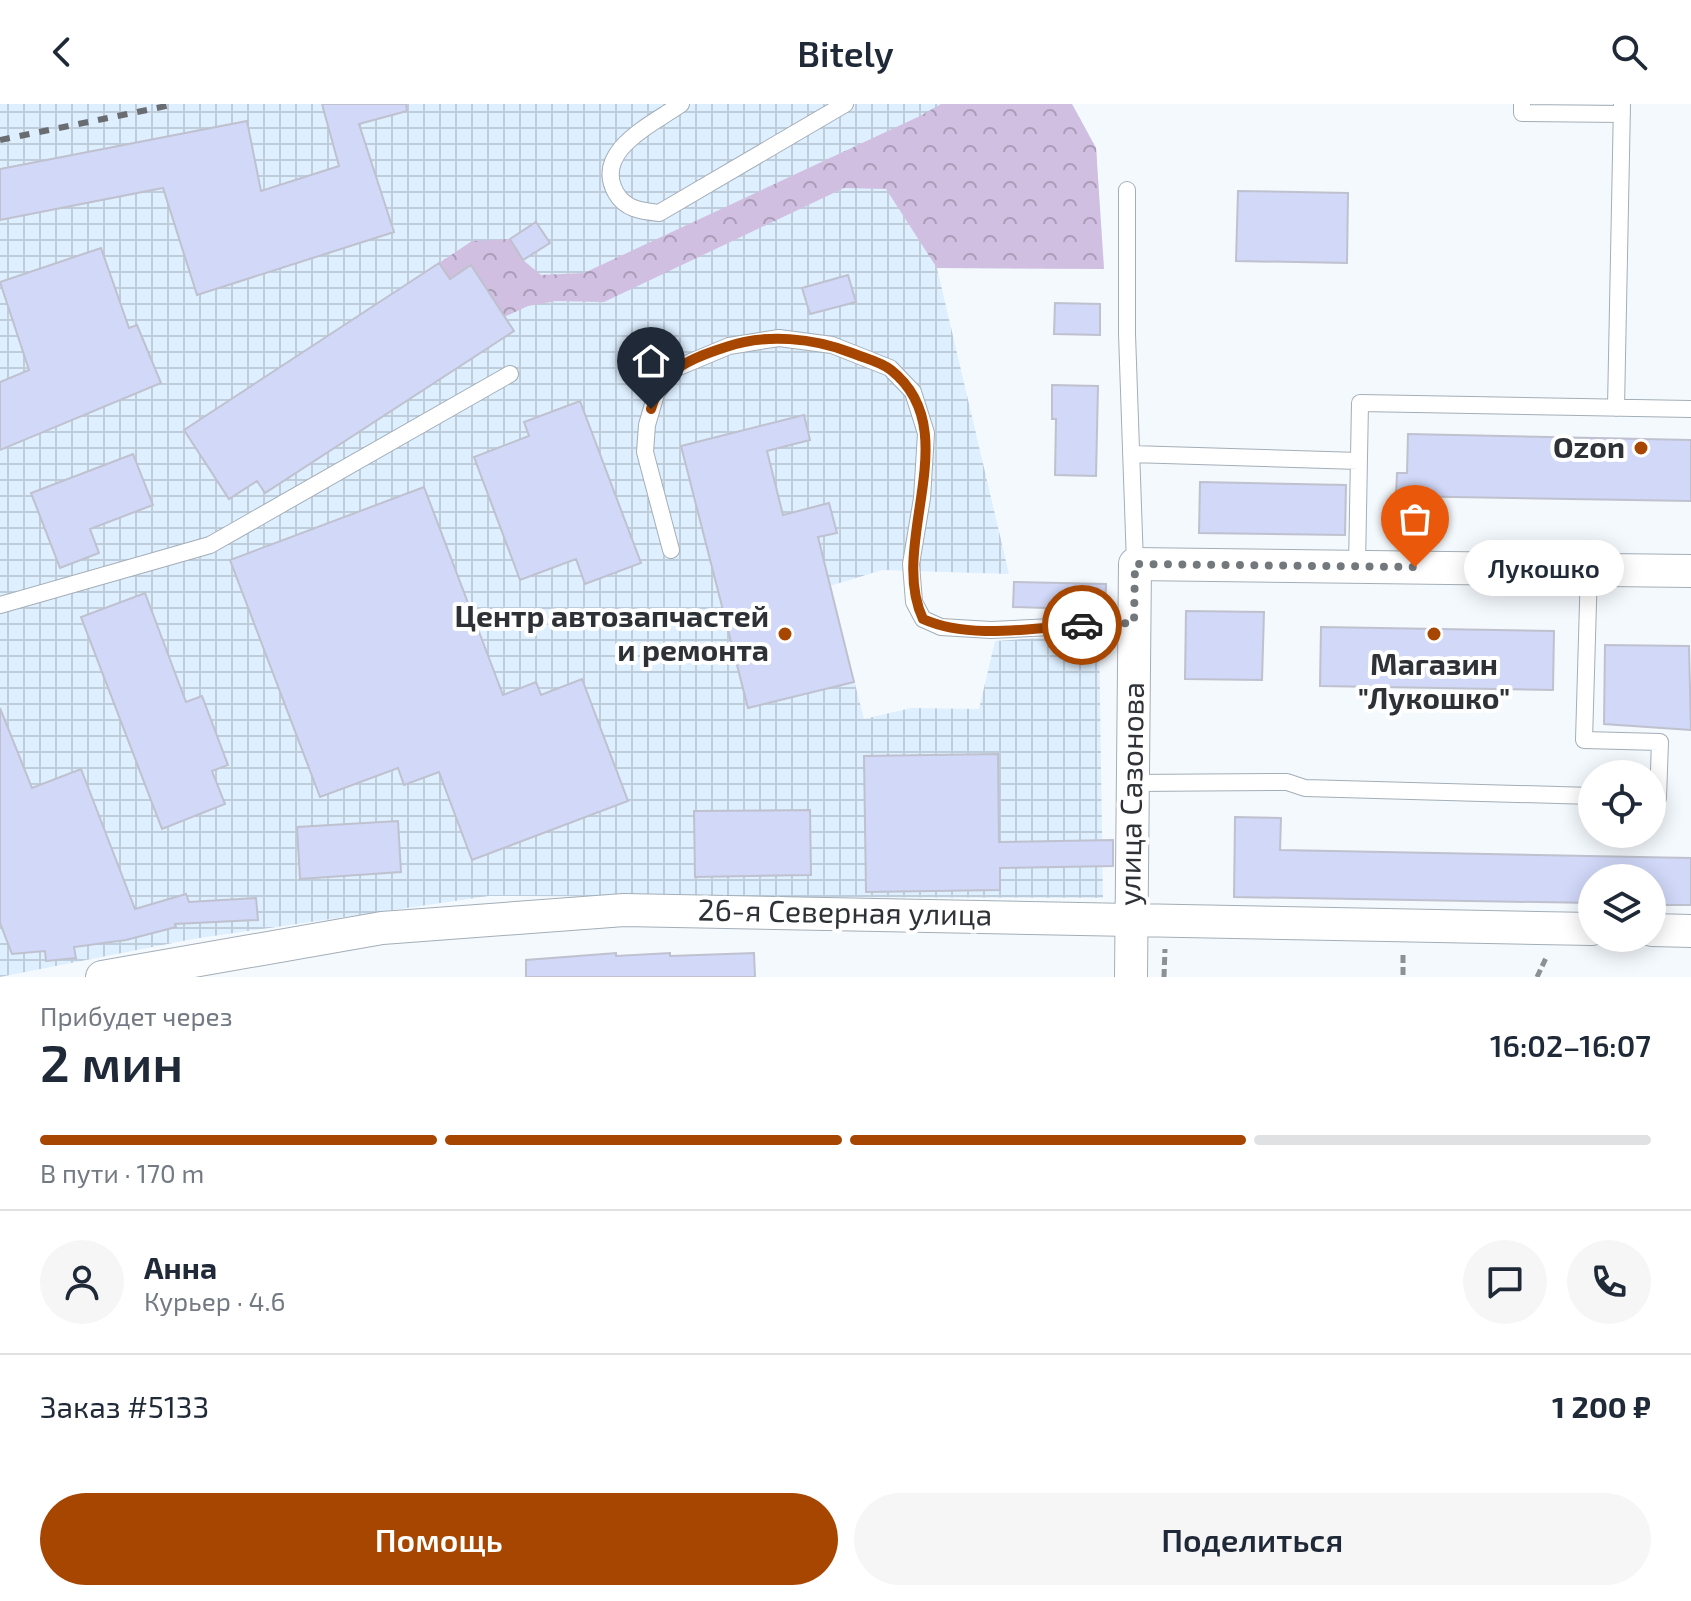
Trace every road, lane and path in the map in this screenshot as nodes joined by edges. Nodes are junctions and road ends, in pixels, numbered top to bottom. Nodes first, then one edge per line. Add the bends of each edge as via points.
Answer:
1 (681, 104) edge
2 (845, 104) edge
3 (1522, 104) edge
4 (1622, 109) edge
5 (1127, 190) dead end
6 (510, 374) dead end
7 (1616, 408) junction
8 (1691, 409) edge
9 (1131, 454) junction
10 (1359, 461) junction
11 (671, 550) dead end
12 (1135, 564) junction
13 (1357, 566) junction
14 (1589, 569) junction
15 (1691, 571) edge
16 (1, 601) edge
17 (1134, 623) junction
18 (1659, 760) edge
19 (1132, 783) junction
20 (1578, 796) edge
21 (1131, 919) junction
22 (1578, 929) edge
23 (1666, 930) edge
24 (1691, 931) edge
25 (1403, 955) dead end
26 (1546, 958) dead end
27 (106, 977) edge
28 (1131, 977) edge
29 (1403, 977) edge
30 (1537, 977) edge

1 - 2 lane via 621,147 611,163 609,181 620,200 636,211 659,213
3 - 4 lane via 1522,113
4 - 7 lane
5 - 9 lane
6 - 16 lane via 210,545
7 - 8 lane
7 - 10 lane via 1360,403
9 - 10 lane
9 - 12 lane
10 - 13 lane
11 - 17 lane via 645,452 656,394 674,369 729,346 779,338 832,345 890,368 913,392 926,433 911,564 914,602 923,619 941,627 991,630
12 - 13 street
12 - 17 street, улица Сазонова
13 - 14 street
14 - 15 street
14 - 18 lane via 1584,740 1660,742
17 - 19 street, улица Сазонова
19 - 20 lane via 1287,782 1305,788
19 - 21 street, улица Сазонова
21 - 22 street, 26-я Северная улица
21 - 27 street, 26-я Северная улица via 624,910 382,928
21 - 28 street, улица Сазонова
23 - 24 street
25 - 29 path
26 - 30 path

